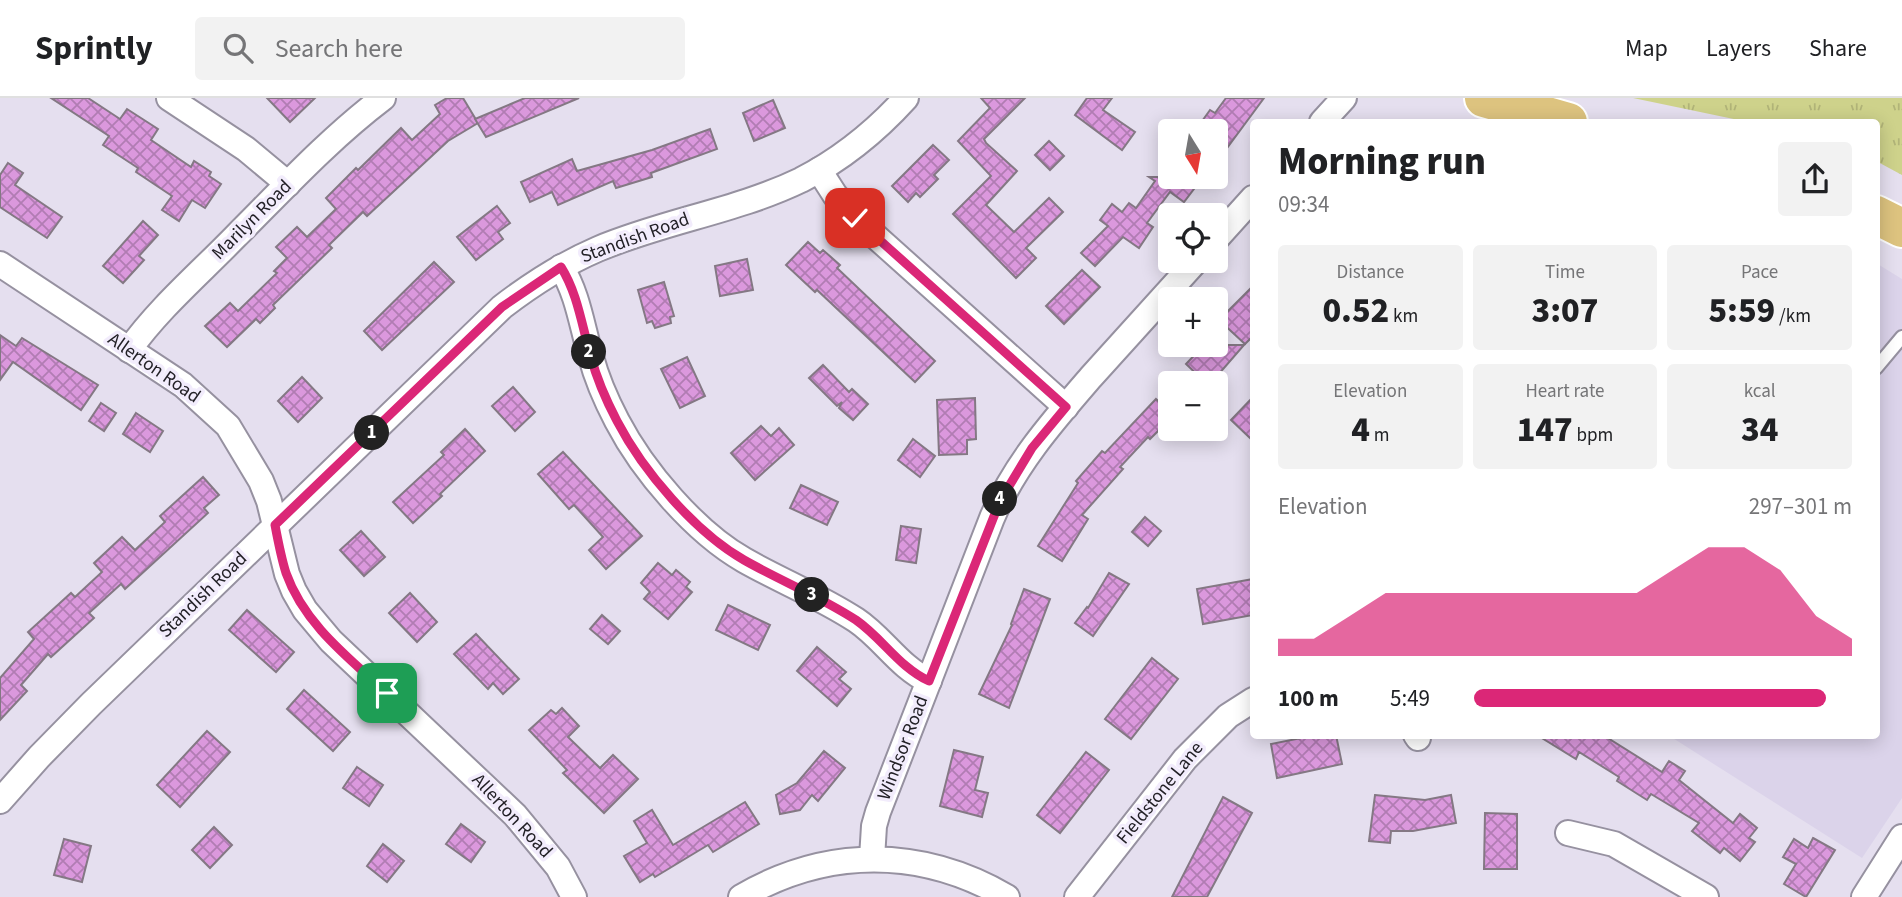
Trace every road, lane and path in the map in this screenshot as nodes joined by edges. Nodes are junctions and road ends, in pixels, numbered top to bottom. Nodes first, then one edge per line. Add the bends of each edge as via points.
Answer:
1 (169, 98) edge
2 (383, 98) edge
3 (906, 98) edge
4 (1344, 98) edge
5 (1484, 98) edge
6 (1325, 119) edge
7 (1558, 119) edge
8 (819, 170) junction
9 (288, 184) junction
10 (1250, 201) edge
11 (1880, 217) edge
12 (1228, 226) edge
13 (1902, 229) edge
14 (0, 264) edge
15 (561, 267) junction
16 (1185, 273) edge
17 (1902, 337) edge
18 (129, 350) junction
19 (1880, 363) edge
20 (1066, 407) junction
21 (275, 525) junction
22 (929, 681) junction
23 (1250, 702) edge
24 (0, 801) edge
25 (1567, 833) dead end
26 (1902, 837) edge
27 (872, 858) junction
28 (574, 897) edge
29 (741, 897) edge
30 (1007, 897) edge
31 (1077, 897) edge
32 (1706, 897) edge
33 (1864, 897) edge

1 - 9 street via 246,149
2 - 9 street, Marilyn Road
3 - 8 street, Standish Road
4 - 6 street
5 - 7 main road
8 - 15 street, Standish Road via 755,198 599,248
8 - 20 street via 855,218
9 - 18 street, Marilyn Road via 158,314
10 - 12 street
11 - 13 main road
14 - 18 street, Allerton Road
15 - 21 street, Standish Road via 493,314
15 - 22 street via 573,289 596,374 614,416 642,460 687,514 714,541 744,560 858,622 902,664
16 - 20 street, Windsor Road
17 - 19 lane
18 - 21 street, Allerton Road via 183,385 228,426 261,481
20 - 22 street, Windsor Road via 1032,448 1000,501
21 - 24 street, Standish Road via 64,731
21 - 28 street, Allerton Road via 287,574 318,627 515,815 545,850
22 - 27 street, Windsor Road via 878,812
23 - 31 street, Fieldstone Lane via 1228,716 1185,759
25 - 32 street via 1614,844
26 - 33 street
27 - 29 street via 809,867
27 - 30 street via 959,875

